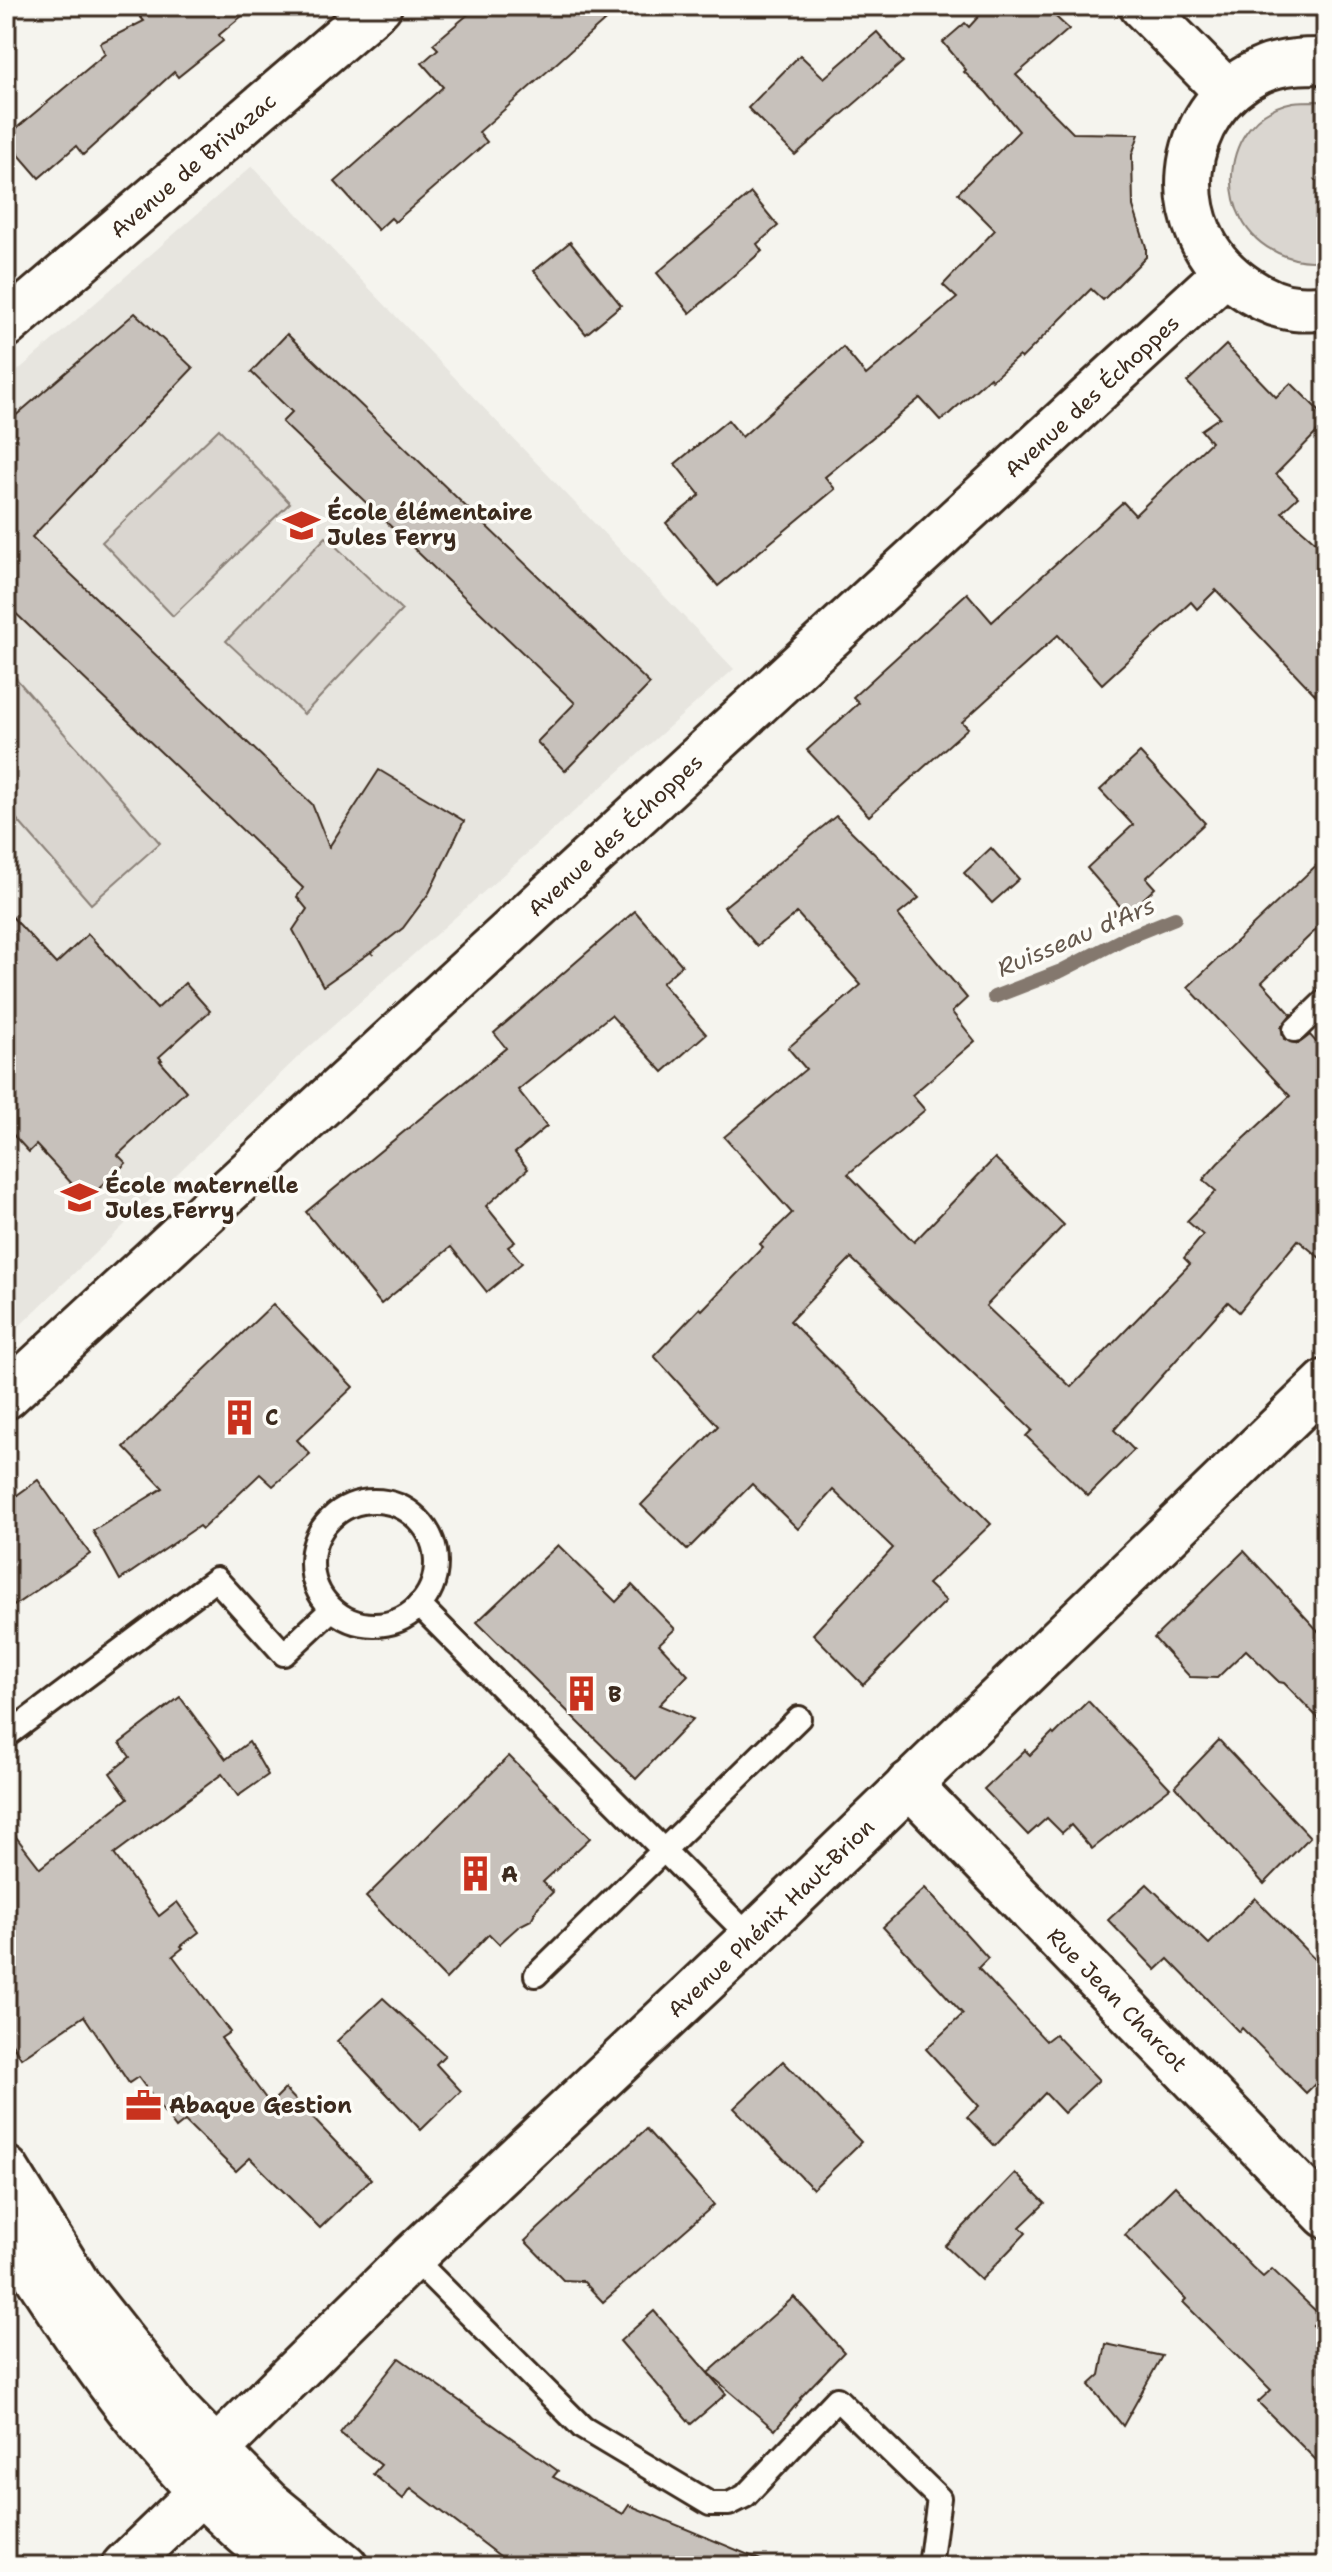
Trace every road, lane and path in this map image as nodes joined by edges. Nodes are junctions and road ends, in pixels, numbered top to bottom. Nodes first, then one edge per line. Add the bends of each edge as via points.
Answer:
1 (379, 6) edge
2 (1142, 6) edge
3 (1326, 61) edge
4 (1227, 92) junction
5 (1225, 273) junction
6 (1326, 308) edge
7 (6, 325) edge
8 (1326, 1000) edge
9 (1295, 1030) dead end
10 (1326, 1382) edge
11 (6, 1396) edge
12 (419, 1605) junction
13 (332, 1609) junction
14 (799, 1718) dead end
15 (6, 1736) edge
16 (909, 1784) junction
17 (664, 1849) junction
18 (751, 1938) junction
19 (536, 1975) dead end
20 (6, 2169) edge
21 (1326, 2215) edge
22 (6, 2227) edge
23 (412, 2257) junction
24 (215, 2451) junction
25 (201, 2492) junction
26 (124, 2566) edge
27 (285, 2566) edge
28 (345, 2566) edge
29 (930, 2566) edge

1 - 7 street, Avenue de Brivazac
2 - 4 street
3 - 4 street via 1298,60 1260,71
4 - 5 street via 1198,137 1190,162 1189,203 1202,241
5 - 6 street via 1256,296 1293,308
5 - 11 street, Avenue des Échoppes
8 - 9 lane
10 - 16 street, Avenue Phénix Haut-Brion
12 - 13 lane via 396,1622 376,1626 355,1623
12 - 13 lane via 435,1578 430,1536 418,1519 381,1501 341,1510 315,1542 314,1582
12 - 17 lane
13 - 15 lane via 284,1654 216,1579
14 - 17 lane
16 - 18 street, Avenue Phénix Haut-Brion
16 - 21 street, Rue Jean Charcot
17 - 18 lane
17 - 19 lane
18 - 23 street, Avenue Phénix Haut-Brion
20 - 24 street via 78,2285
22 - 25 street via 92,2361
23 - 24 street, Avenue Phénix Haut-Brion
23 - 29 lane via 583,2428 710,2504 729,2504 745,2496 837,2399 939,2498
24 - 28 street
25 - 26 street
25 - 27 street

